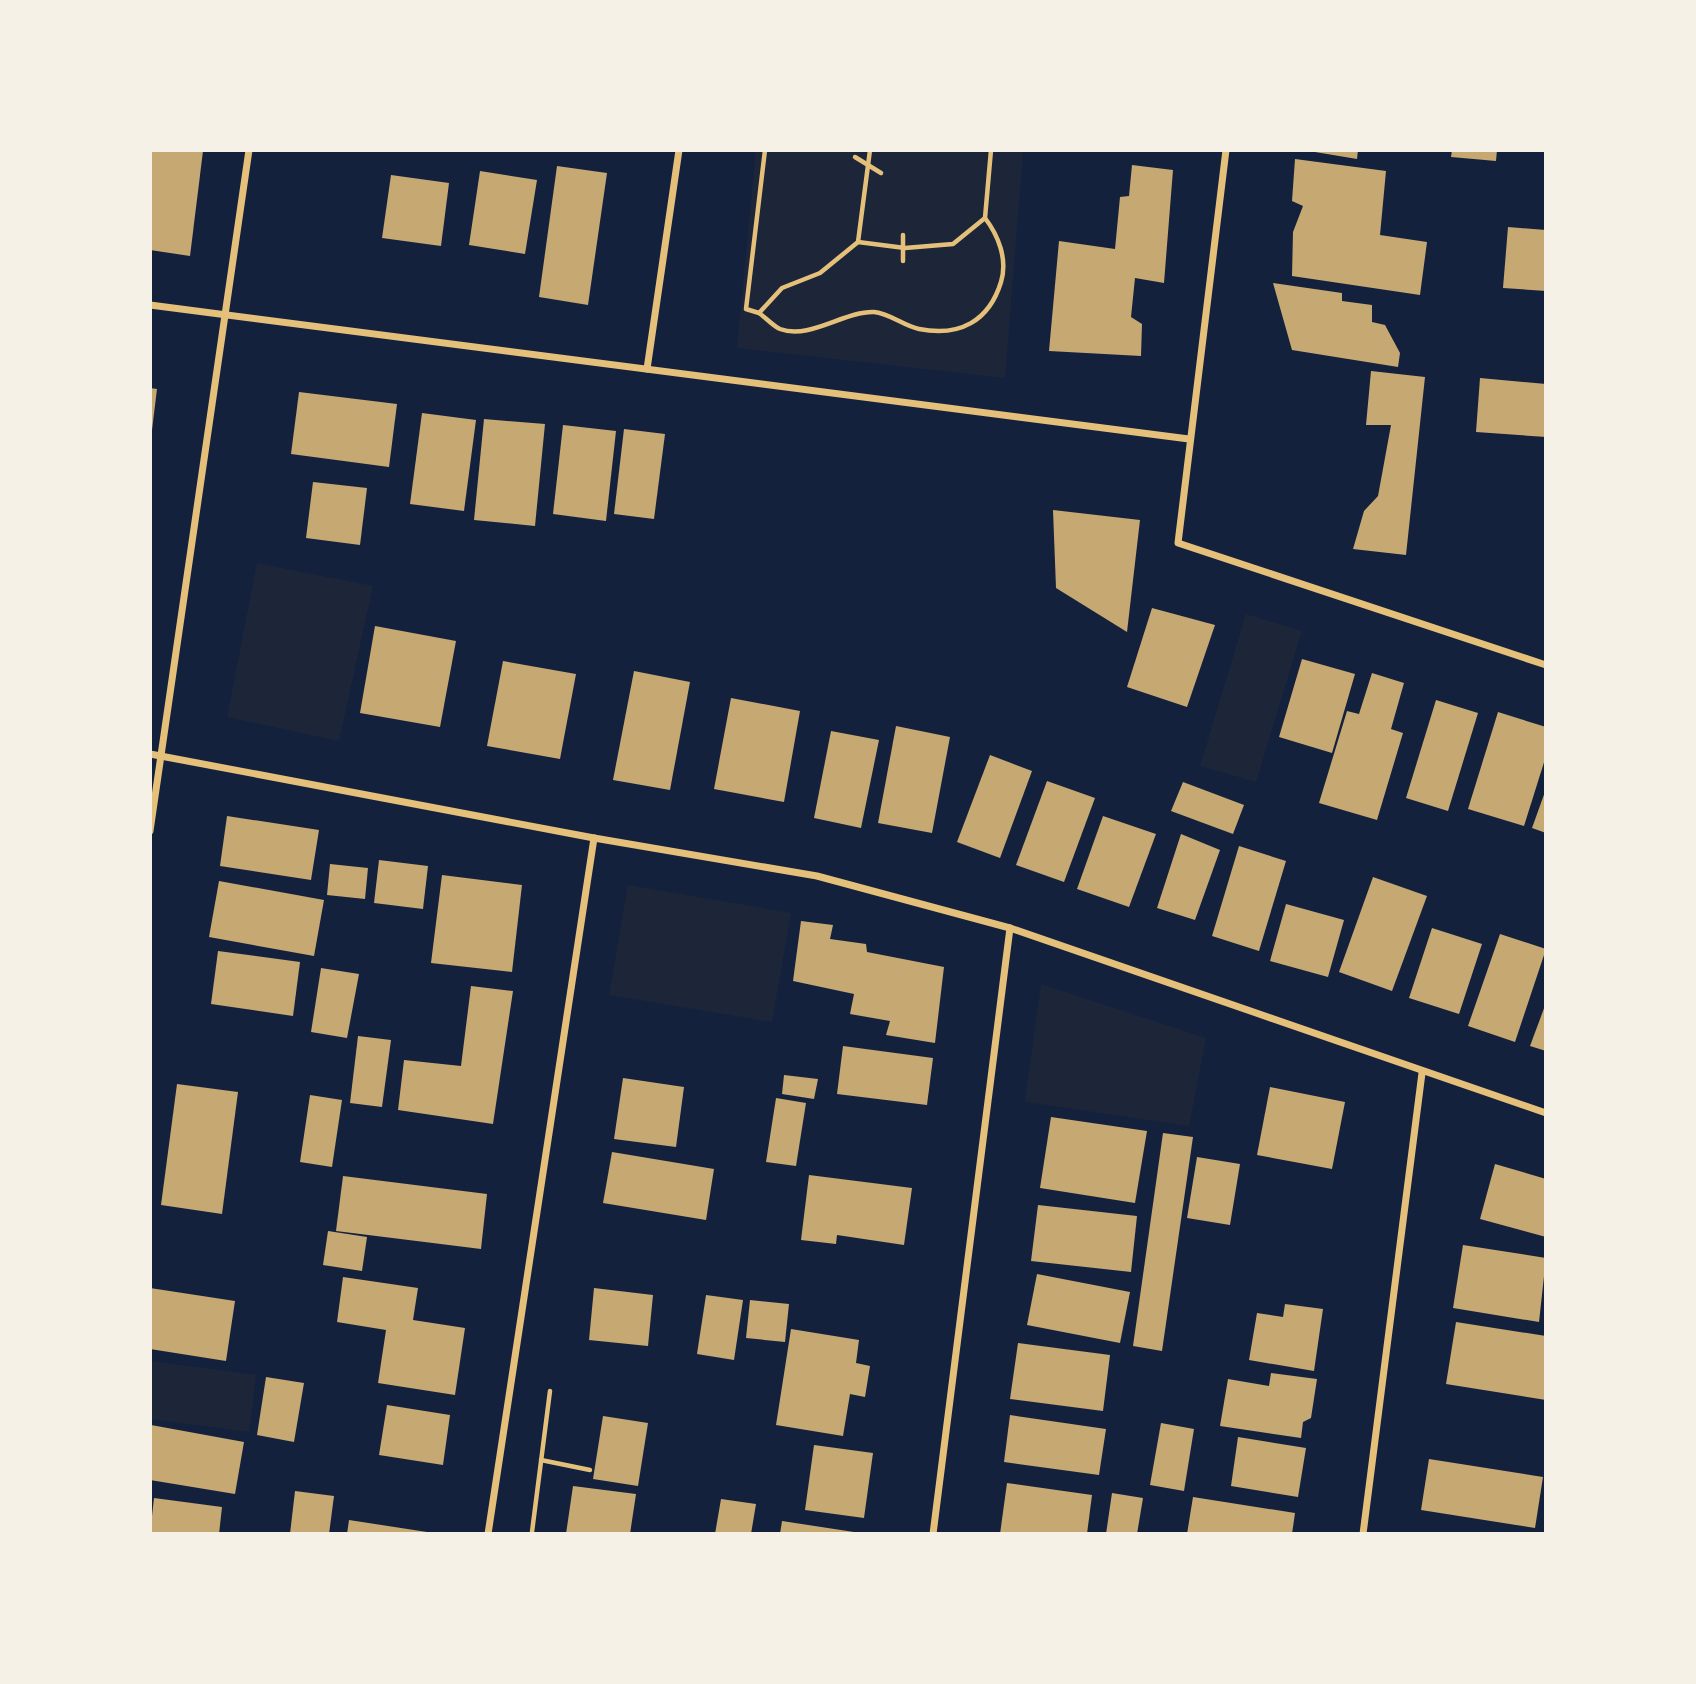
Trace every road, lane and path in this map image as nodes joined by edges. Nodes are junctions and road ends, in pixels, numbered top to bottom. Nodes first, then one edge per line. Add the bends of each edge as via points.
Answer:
1 (249, 150) edge
2 (679, 150) edge
3 (765, 150) edge
4 (870, 150) edge
5 (991, 150) edge
6 (1226, 150) edge
7 (855, 157) dead end
8 (867, 167) junction
9 (881, 173) dead end
10 (985, 218) junction
11 (903, 235) dead end
12 (859, 242) junction
13 (905, 248) junction
14 (903, 261) dead end
15 (150, 305) edge
16 (759, 313) junction
17 (225, 315) junction
18 (647, 369) junction
19 (1189, 439) junction
20 (1545, 665) edge
21 (150, 754) edge
22 (161, 756) junction
23 (150, 831) edge
24 (594, 838) junction
25 (1010, 929) junction
26 (1422, 1073) junction
27 (1545, 1113) edge
28 (550, 1391) dead end
29 (541, 1460) junction
30 (590, 1470) dead end
31 (532, 1532) edge
32 (488, 1534) edge
33 (933, 1534) edge
34 (1363, 1534) edge

1 - 17 street
2 - 18 street
3 - 16 path via 746,309
4 - 8 path
5 - 10 path
6 - 19 street
7 - 8 path
8 - 9 path
8 - 12 path
10 - 13 path via 953,244
10 - 16 path via 999,237 1003,276 994,305 964,329 919,329 875,312 806,330 780,329
11 - 13 path
12 - 13 path
12 - 16 path via 820,273 782,288
13 - 14 path
15 - 17 street
17 - 18 street
17 - 22 street
18 - 19 street
19 - 20 street via 1178,542
21 - 22 street
22 - 23 street
22 - 24 street
24 - 25 street via 817,876
24 - 32 street
25 - 26 street
25 - 33 street
26 - 27 street
26 - 34 street
28 - 29 path
29 - 30 path
29 - 31 path

